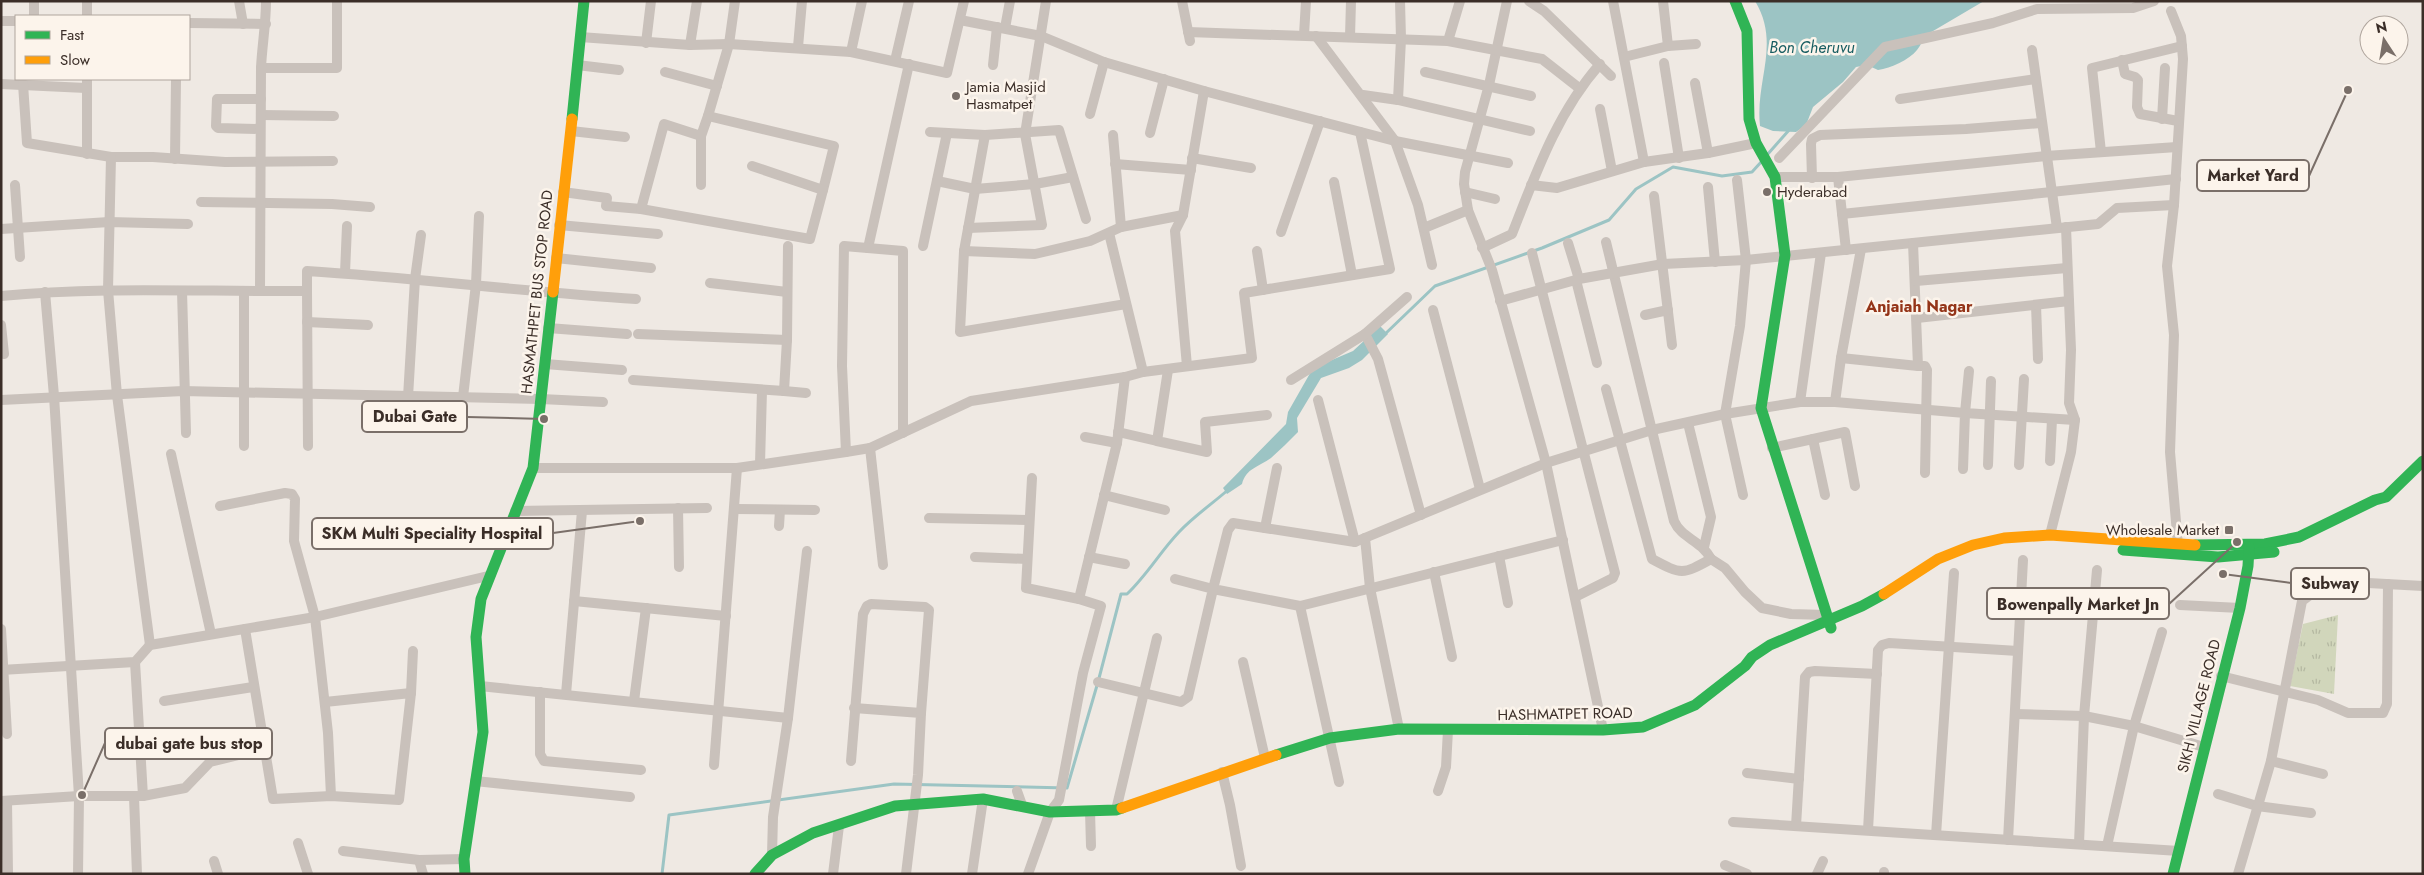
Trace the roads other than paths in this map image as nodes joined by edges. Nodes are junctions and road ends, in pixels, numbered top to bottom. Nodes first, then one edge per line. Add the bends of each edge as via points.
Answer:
1 (34, 1) edge
2 (88, 1) edge
3 (239, 1) edge
4 (266, 1) edge
5 (337, 1) edge
6 (584, 1) edge
7 (651, 1) edge
8 (697, 1) edge
9 (734, 1) edge
10 (802, 1) edge
11 (862, 1) edge
12 (909, 1) edge
13 (964, 1) edge
14 (1010, 1) edge
15 (1046, 1) edge
16 (1182, 1) edge
17 (1306, 1) edge
18 (1351, 1) edge
19 (1400, 1) edge
20 (1460, 1) edge
21 (1507, 1) edge
22 (1529, 1) edge
23 (1613, 1) edge
24 (1663, 1) edge
25 (1735, 1) edge
26 (2154, 1) edge
27 (2171, 11) dead end
28 (34, 15) edge
29 (88, 15) edge
30 (960, 20) junction
31 (1, 21) edge
32 (15, 21) edge
33 (190, 23) edge
34 (243, 24) junction
35 (266, 24) junction
36 (1001, 28) junction
37 (1041, 36) junction
38 (1304, 36) junction
39 (1316, 36) junction
40 (580, 37) junction
41 (1350, 37) junction
42 (1402, 39) junction
43 (1448, 41) junction
44 (646, 43) junction
45 (729, 44) junction
46 (1696, 44) dead end
47 (690, 45) junction
48 (1668, 46) junction
49 (2182, 46) junction
50 (798, 47) junction
51 (2032, 50) dead end
52 (1497, 51) junction
53 (851, 52) junction
54 (1624, 56) junction
55 (2122, 60) junction
56 (895, 61) junction
57 (1104, 62) junction
58 (1664, 63) dead end
59 (909, 64) junction
60 (1600, 64) junction
61 (577, 65) junction
62 (993, 65) dead end
63 (261, 68) junction
64 (2165, 68) dead end
65 (618, 70) dead end
66 (665, 72) dead end
67 (1425, 72) dead end
68 (1611, 76) dead end
69 (1164, 79) junction
70 (176, 80) edge
71 (2036, 80) junction
72 (86, 83) edge
73 (1695, 83) dead end
74 (1, 84) edge
75 (23, 84) junction
76 (1490, 85) junction
77 (717, 86) junction
78 (1579, 88) junction
79 (1204, 91) junction
80 (1363, 95) junction
81 (1531, 96) dead end
82 (261, 99) junction
83 (1900, 99) dead end
84 (1398, 100) junction
85 (1600, 109) dead end
86 (258, 113) junction
87 (1090, 114) dead end
88 (334, 116) dead end
89 (708, 116) junction
90 (2162, 119) junction
91 (1479, 120) junction
92 (1320, 121) junction
93 (2178, 121) junction
94 (2041, 123) junction
95 (260, 129) junction
96 (1530, 130) dead end
97 (572, 131) junction
98 (930, 132) dead end
99 (1150, 132) dead end
100 (1360, 132) junction
101 (947, 133) junction
102 (1025, 134) junction
103 (985, 135) junction
104 (1113, 135) dead end
105 (701, 136) junction
106 (625, 138) dead end
107 (1396, 141) junction
108 (1758, 147) junction
109 (2176, 147) junction
110 (2101, 152) junction
111 (1708, 153) junction
112 (87, 154) junction
113 (1470, 156) junction
114 (2046, 156) junction
115 (111, 157) junction
116 (175, 158) junction
117 (1192, 158) junction
118 (1679, 158) junction
119 (1779, 158) dead end
120 (260, 160) junction
121 (333, 161) dead end
122 (1644, 162) junction
123 (1508, 163) dead end
124 (1115, 164) junction
125 (752, 166) dead end
126 (1251, 168) dead end
127 (1191, 170) junction
128 (1612, 171) junction
129 (1772, 173) junction
130 (1073, 177) junction
131 (1838, 177) junction
132 (1812, 178) junction
133 (2176, 179) junction
134 (937, 180) junction
135 (1737, 180) dead end
136 (1334, 182) dead end
137 (1035, 184) junction
138 (15, 185) dead end
139 (701, 185) dead end
140 (1531, 185) junction
141 (1708, 187) dead end
142 (975, 189) junction
143 (824, 190) junction
144 (563, 192) junction
145 (1465, 192) junction
146 (2051, 192) junction
147 (1654, 196) dead end
148 (1495, 199) dead end
149 (201, 202) dead end
150 (261, 204) junction
151 (2174, 205) junction
152 (370, 207) dead end
153 (641, 209) junction
154 (1468, 210) junction
155 (1842, 214) junction
156 (1183, 215) junction
157 (479, 216) dead end
158 (1086, 219) dead end
159 (109, 222) junction
160 (188, 224) dead end
161 (559, 225) junction
162 (347, 226) dead end
163 (1121, 227) junction
164 (18, 228) junction
165 (968, 228) junction
166 (1424, 228) junction
167 (2061, 228) junction
168 (1, 229) edge
169 (1281, 232) dead end
170 (1109, 233) junction
171 (658, 234) dead end
172 (421, 235) dead end
173 (1606, 242) dead end
174 (1913, 243) junction
175 (1568, 244) dead end
176 (788, 246) dead end
177 (922, 246) dead end
178 (868, 248) junction
179 (1482, 248) junction
180 (1861, 249) junction
181 (1846, 250) junction
182 (964, 251) junction
183 (1257, 251) dead end
184 (1532, 253) dead end
185 (1821, 253) junction
186 (1785, 255) junction
187 (20, 257) dead end
188 (556, 258) junction
189 (1746, 260) junction
190 (1715, 262) junction
191 (1663, 264) junction
192 (1432, 265) dead end
193 (651, 268) dead end
194 (2067, 268) junction
195 (1612, 272) junction
196 (345, 273) junction
197 (1352, 275) junction
198 (415, 279) junction
199 (1578, 279) junction
200 (1916, 281) junction
201 (710, 283) dead end
202 (476, 284) junction
203 (108, 290) junction
204 (1263, 290) junction
205 (1543, 290) junction
206 (182, 291) junction
207 (244, 291) junction
208 (260, 291) junction
209 (307, 291) junction
210 (45, 292) junction
211 (787, 292) junction
212 (551, 294) junction
213 (1, 296) edge
214 (1407, 297) dead end
215 (636, 299) dead end
216 (1500, 301) junction
217 (2069, 301) junction
218 (1126, 304) junction
219 (2036, 305) junction
220 (1433, 310) dead end
221 (1668, 310) junction
222 (1644, 316) dead end
223 (1917, 318) junction
224 (307, 322) junction
225 (1, 325) edge
226 (368, 325) dead end
227 (548, 328) junction
228 (1365, 334) junction
229 (787, 340) junction
230 (1672, 345) dead end
231 (4, 354) dead end
232 (1841, 358) junction
233 (2038, 359) dead end
234 (1597, 363) dead end
235 (545, 364) junction
236 (1187, 366) junction
237 (1918, 366) junction
238 (622, 370) dead end
239 (1168, 370) junction
240 (1969, 371) dead end
241 (1144, 372) junction
242 (1125, 377) junction
243 (2024, 379) dead end
244 (633, 380) dead end
245 (1290, 380) dead end
246 (1991, 381) dead end
247 (1606, 388) dead end
248 (762, 390) junction
249 (183, 391) junction
250 (784, 391) junction
251 (245, 393) junction
252 (806, 393) dead end
253 (117, 395) junction
254 (309, 395) junction
255 (54, 396) junction
256 (408, 397) junction
257 (463, 397) junction
258 (541, 399) junction
259 (1, 400) edge
260 (1318, 400) dead end
261 (603, 402) dead end
262 (1800, 402) junction
263 (1835, 402) junction
264 (1761, 408) junction
265 (1925, 410) junction
266 (1965, 413) junction
267 (1725, 414) junction
268 (1268, 415) dead end
269 (1989, 415) junction
270 (2022, 418) junction
271 (2052, 419) junction
272 (2075, 420) junction
273 (1688, 423) junction
274 (1652, 430) junction
275 (186, 433) dead end
276 (903, 433) junction
277 (1085, 437) dead end
278 (1118, 438) junction
279 (1813, 439) junction
280 (1157, 441) junction
281 (1621, 441) junction
282 (244, 446) dead end
283 (308, 446) dead end
284 (870, 448) junction
285 (1772, 448) junction
286 (846, 452) junction
287 (1586, 453) junction
288 (171, 454) dead end
289 (2050, 461) dead end
290 (2423, 461) edge
291 (1546, 463) junction
292 (760, 464) junction
293 (1988, 465) dead end
294 (2019, 465) dead end
295 (533, 468) junction
296 (737, 468) junction
297 (1277, 468) dead end
298 (1963, 469) dead end
299 (1925, 473) dead end
300 (1032, 478) dead end
301 (1855, 486) dead end
302 (1480, 489) junction
303 (1104, 495) junction
304 (1743, 495) dead end
305 (1826, 495) dead end
306 (220, 506) dead end
307 (678, 508) junction
308 (707, 508) dead end
309 (735, 509) junction
310 (780, 510) junction
311 (815, 510) dead end
312 (1165, 510) dead end
313 (515, 511) junction
314 (582, 511) junction
315 (1421, 515) junction
316 (929, 518) dead end
317 (1028, 520) junction
318 (779, 526) dead end
319 (1265, 528) junction
320 (2050, 534) junction
321 (1365, 538) junction
322 (1563, 540) junction
323 (1355, 542) junction
324 (2005, 542) junction
325 (2178, 545) junction
326 (1704, 547) junction
327 (2249, 550) junction
328 (807, 551) dead end
329 (1089, 556) junction
330 (1499, 556) junction
331 (975, 557) dead end
332 (1027, 559) junction
333 (1711, 559) junction
334 (2023, 560) dead end
335 (1125, 564) dead end
336 (883, 565) dead end
337 (678, 567) dead end
338 (2097, 570) dead end
339 (1434, 572) junction
340 (1954, 573) dead end
341 (488, 576) junction
342 (1175, 579) dead end
343 (2388, 584) junction
344 (2423, 586) edge
345 (1213, 588) junction
346 (1370, 588) junction
347 (1575, 597) junction
348 (1079, 599) junction
349 (574, 601) junction
350 (1508, 603) dead end
351 (2180, 605) dead end
352 (1300, 606) junction
353 (646, 608) junction
354 (2240, 608) junction
355 (726, 616) junction
356 (315, 617) junction
357 (1828, 621) junction
358 (245, 629) junction
359 (1, 630) edge
360 (2162, 632) dead end
361 (211, 634) junction
362 (1157, 638) dead end
363 (150, 645) junction
364 (1949, 647) junction
365 (414, 651) dead end
366 (2018, 651) junction
367 (1452, 658) dead end
368 (135, 662) junction
369 (1243, 662) dead end
370 (71, 665) junction
371 (3, 670) edge
372 (1877, 674) junction
373 (2221, 676) junction
374 (1098, 682) dead end
375 (480, 686) junction
376 (253, 687) junction
377 (540, 692) junction
378 (2285, 692) junction
379 (411, 693) junction
380 (1144, 693) junction
381 (566, 694) junction
382 (164, 701) dead end
383 (634, 701) junction
384 (325, 702) junction
385 (854, 708) junction
386 (719, 710) junction
387 (921, 713) junction
388 (2016, 714) junction
389 (2084, 716) junction
390 (788, 718) junction
391 (2134, 726) junction
392 (1399, 729) junction
393 (1448, 730) junction
394 (1603, 730) junction
395 (7, 734) dead end
396 (1330, 738) junction
397 (2204, 747) junction
398 (263, 749) junction
399 (1265, 758) junction
400 (851, 761) dead end
401 (2271, 761) junction
402 (714, 765) dead end
403 (641, 770) dead end
404 (1222, 772) junction
405 (1747, 773) dead end
406 (2323, 774) dead end
407 (1799, 779) junction
408 (474, 781) junction
409 (1339, 782) dead end
410 (1017, 791) dead end
411 (1438, 791) dead end
412 (2218, 794) dead end
413 (79, 796) junction
414 (331, 796) junction
415 (138, 797) junction
416 (630, 797) dead end
417 (982, 799) junction
418 (4, 801) edge
419 (915, 803) junction
420 (1022, 805) junction
421 (2257, 806) junction
422 (1116, 810) junction
423 (1090, 811) junction
424 (1050, 812) junction
425 (2311, 813) dead end
426 (1733, 822) dead end
427 (839, 826) junction
428 (1796, 826) junction
429 (1868, 830) junction
430 (1936, 835) junction
431 (2008, 840) junction
432 (298, 843) dead end
433 (2079, 844) junction
434 (1091, 846) dead end
435 (2106, 846) junction
436 (343, 851) dead end
437 (2179, 851) junction
438 (772, 855) junction
439 (464, 859) junction
440 (419, 860) junction
441 (4, 861) edge
442 (214, 861) dead end
443 (1824, 861) dead end
444 (1725, 865) dead end
445 (1241, 866) dead end
446 (8, 874) edge
447 (78, 874) edge
448 (137, 874) edge
449 (218, 874) edge
450 (308, 874) edge
451 (423, 874) edge
452 (464, 874) edge
453 (755, 874) edge
454 (832, 874) edge
455 (906, 874) edge
456 (972, 874) edge
457 (1028, 874) edge
458 (1747, 874) edge
459 (1818, 874) edge
460 (2173, 874) edge
461 (2238, 874) edge

1 - 28 street
2 - 29 street
3 - 34 street
4 - 35 street
5 - 63 street via 336,68
6 - 40 main road, HASMATHPET BUS STOP ROAD
7 - 44 street
8 - 47 street
9 - 45 street
10 - 50 street
11 - 53 street
12 - 56 street
13 - 30 street
14 - 36 street
15 - 37 street
16 - 38 street via 1189,37
17 - 38 street
18 - 41 street
19 - 42 street
20 - 43 street
21 - 52 street
22 - 60 street
23 - 54 street
24 - 48 street
25 - 108 main road via 1747,31 1749,119
26 - 119 street via 2133,8 2037,9 1993,24 1885,47
27 - 49 street
30 - 36 street
30 - 59 street via 947,73
31 - 32 street
33 - 34 street
34 - 35 street
35 - 63 street
36 - 37 street
36 - 62 street
37 - 57 street
37 - 102 street
38 - 39 street
39 - 41 street
39 - 80 street
40 - 44 street
40 - 61 main road, HASMATHPET BUS STOP ROAD
41 - 42 street
42 - 43 street
42 - 84 street
43 - 52 street
44 - 47 street
45 - 47 street
45 - 50 street
45 - 77 street
46 - 48 street
48 - 54 street
49 - 55 street
49 - 93 street
50 - 53 street
51 - 71 street
52 - 76 street
52 - 78 street via 1542,59
53 - 56 street
54 - 122 street
55 - 90 street via 2125,74 2138,80 2139,112 2145,117
55 - 110 street via 2092,68
56 - 59 street
57 - 69 street
57 - 87 street
58 - 118 street
59 - 178 street
60 - 68 street
60 - 78 street
61 - 65 street
61 - 97 main road, HASMATHPET BUS STOP ROAD
63 - 82 street
64 - 90 street
66 - 77 street
67 - 76 street
69 - 79 street
69 - 99 street
70 - 116 street
71 - 83 street
71 - 94 street
72 - 75 street
72 - 112 street
73 - 111 street
74 - 75 street
75 - 112 street via 27,143
76 - 81 street
76 - 91 street
77 - 89 street
78 - 140 street via 1555,127
79 - 92 street
79 - 117 street
80 - 84 street
80 - 107 street
82 - 86 street
82 - 95 street via 217,99 216,126
84 - 91 street
85 - 128 street
86 - 88 street
86 - 95 street
89 - 105 street
89 - 143 street via 834,146
90 - 93 street
91 - 96 street
91 - 113 street
92 - 100 street
92 - 169 street
93 - 109 street
94 - 114 street
94 - 132 street via 1820,135 1812,139 1811,144
95 - 120 street
97 - 106 street
97 - 144 main road, HASMATHPET BUS STOP ROAD
98 - 101 street
100 - 107 street
100 - 197 street via 1390,269
101 - 103 street
101 - 134 street
102 - 103 street
102 - 130 street via 1059,130
102 - 137 street
103 - 142 street
104 - 124 street
105 - 139 street
105 - 153 street via 664,124
107 - 113 street
107 - 166 street
108 - 111 street
108 - 129 main road
109 - 110 street
109 - 133 street
110 - 114 street
111 - 118 street
112 - 115 street
113 - 123 street
113 - 145 street via 1465,172
114 - 131 street
114 - 146 street
115 - 116 street
115 - 159 street
116 - 120 street via 224,162
117 - 126 street
117 - 127 street
118 - 122 street
120 - 121 street
120 - 150 street
122 - 128 street
124 - 127 street
124 - 163 street
125 - 143 street
127 - 156 street
128 - 140 street via 1557,188
129 - 132 street
129 - 186 main road
130 - 137 street
130 - 158 street
131 - 132 street
131 - 155 street
133 - 146 street
133 - 151 street
134 - 142 street
134 - 177 street
135 - 189 street
136 - 197 street
137 - 142 street
137 - 165 street via 1042,225
138 - 164 street
140 - 179 street via 1512,234
141 - 190 street
142 - 165 street
143 - 153 street via 810,239
144 - 153 street via 608,198 606,206
144 - 161 main road, HASMATHPET BUS STOP ROAD
145 - 148 street
145 - 154 street
146 - 155 street
146 - 167 street
147 - 191 street
149 - 150 street
150 - 152 street
150 - 208 street
151 - 167 street via 2117,208 2098,224
151 - 325 street via 2167,266 2174,335 2170,452
154 - 166 street
154 - 179 street
155 - 181 street
156 - 163 street
156 - 236 street via 1175,231
157 - 202 street
159 - 160 street
159 - 164 street
159 - 203 street
161 - 171 street
161 - 188 main road, HASMATHPET BUS STOP ROAD
162 - 196 street
163 - 170 street
164 - 168 street
164 - 187 street
165 - 182 street
166 - 192 street
167 - 174 street
167 - 194 street
170 - 182 street via 1090,242 1035,254
170 - 218 street
172 - 198 street
173 - 195 street
174 - 180 street
174 - 200 street
175 - 199 street
176 - 211 street
178 - 276 street via 903,251
178 - 286 street via 844,246 842,366
179 - 216 street
180 - 181 street
180 - 232 street
181 - 185 street
182 - 218 street via 960,332
183 - 204 street
184 - 205 street
185 - 186 street
185 - 262 street
186 - 189 street
186 - 264 main road
188 - 193 street
188 - 212 main road, HASMATHPET BUS STOP ROAD
189 - 190 street
189 - 267 street via 1740,326
190 - 191 street
191 - 195 street
191 - 221 street
194 - 200 street
194 - 217 street
195 - 199 street
195 - 274 street
196 - 198 street
196 - 209 street via 307,271
197 - 204 street
198 - 202 street
198 - 256 street
199 - 205 street
199 - 234 street
200 - 223 street
201 - 211 street
202 - 212 street
202 - 257 street
203 - 206 street
203 - 210 street
203 - 253 street
204 - 236 street via 1244,293 1252,358
205 - 216 street
205 - 287 street
206 - 207 street
206 - 249 street
207 - 208 street
207 - 251 street
208 - 209 street
209 - 224 street
210 - 213 street
210 - 255 street
211 - 229 street
212 - 215 street
212 - 227 main road, HASMATHPET BUS STOP ROAD
214 - 228 street
216 - 291 street
217 - 219 street
217 - 272 street via 2069,403
218 - 241 street
219 - 223 street
219 - 233 street
220 - 302 street
221 - 222 street
221 - 230 street
223 - 237 street
224 - 226 street
224 - 254 street
225 - 231 street
227 - 229 street
227 - 235 main road, HASMATHPET BUS STOP ROAD
228 - 245 street
228 - 315 street via 1378,359
229 - 250 street
232 - 237 street
232 - 263 street
235 - 238 street
235 - 258 main road, HASMATHPET BUS STOP ROAD
236 - 239 street
237 - 265 street via 1925,366 1927,370
239 - 241 street
239 - 280 street
240 - 266 street
241 - 242 street
242 - 276 street via 971,401
242 - 278 street
243 - 270 street
244 - 248 street
246 - 269 street
247 - 281 street
248 - 250 street
248 - 292 street
249 - 251 street
249 - 253 street
249 - 275 street
250 - 252 street
251 - 254 street
251 - 282 street
253 - 255 street
253 - 363 street
254 - 256 street
254 - 283 street
255 - 259 street
255 - 370 street
256 - 257 street
257 - 258 street
258 - 261 street
258 - 295 main road, HASMATHPET BUS STOP ROAD
260 - 323 street
262 - 263 street
262 - 264 street
263 - 265 street
264 - 267 street
264 - 285 main road
265 - 266 street
265 - 299 street
266 - 269 street
266 - 298 street
267 - 273 street
267 - 304 street
268 - 280 street via 1205,422 1207,452
269 - 270 street
269 - 293 street
270 - 271 street
270 - 294 street
271 - 272 street
271 - 289 street
272 - 320 street via 2071,452
273 - 274 street
273 - 326 street via 1710,517
274 - 281 street
274 - 326 street via 1677,528
276 - 284 street
277 - 278 street
278 - 280 street
278 - 303 street
279 - 285 street
279 - 301 street via 1844,432
279 - 305 street
281 - 287 street
281 - 333 street via 1652,559 1682,572
284 - 286 street
284 - 336 street
285 - 357 main road
286 - 292 street
287 - 291 street
287 - 347 street via 1615,573 1613,578
288 - 361 street
290 - 327 main road via 2386,497 2382,506 2304,546
291 - 302 street
291 - 322 street
292 - 296 street
295 - 296 street
295 - 313 main road, HASMATHPET BUS STOP ROAD
296 - 309 street
297 - 319 street
300 - 317 street
302 - 315 street
303 - 312 street
303 - 329 street
306 - 356 street via 292,494 295,499 294,542
307 - 308 street
307 - 314 street
307 - 337 street
309 - 310 street
309 - 355 street
310 - 311 street
310 - 318 street
313 - 314 street
313 - 341 main road, HASMATHPET BUS STOP ROAD
314 - 349 street
315 - 321 street
316 - 317 street
317 - 332 street
319 - 323 street
319 - 345 street via 1233,523 1228,530
320 - 324 main road
320 - 325 main road
321 - 323 street
321 - 346 street
322 - 330 street
322 - 347 street
324 - 327 main road via 2049,542 2180,557
324 - 357 main road via 1955,551 1862,606
325 - 327 main road
326 - 333 street
327 - 354 main road, SIKH VILLAGE ROAD
328 - 390 street
329 - 335 street
329 - 348 street
330 - 339 street
330 - 350 street
331 - 332 street
332 - 348 street via 1026,588
333 - 357 street via 1725,568 1762,608
334 - 366 street
338 - 389 street
339 - 346 street
339 - 367 street
340 - 364 street
341 - 356 street
341 - 375 main road, HASMATHPET BUS STOP ROAD via 481,598 476,637
342 - 345 street
343 - 344 street
343 - 378 street via 2350,582 2310,595 2302,601
343 - 378 street via 2387,704 2384,713 2348,714 2318,700
345 - 352 street
345 - 380 street via 1188,697 1180,702
346 - 352 street
346 - 392 street
347 - 394 street
348 - 424 street via 1101,606 1083,673 1064,780 1059,800
349 - 353 street
349 - 381 street
351 - 354 street
352 - 396 street
353 - 355 street
353 - 383 street
354 - 373 main road, SIKH VILLAGE ROAD
355 - 386 street
356 - 358 street
356 - 384 street
357 - 394 main road, HASHMATPET ROAD via 1756,664 1745,666 1695,705 1643,727
358 - 361 street
358 - 376 street
359 - 371 street
360 - 391 street
361 - 363 street
362 - 380 street
363 - 368 street
364 - 366 street
364 - 372 street via 1889,643 1878,650
364 - 430 street
365 - 379 street
366 - 388 street
368 - 370 street
368 - 415 street
369 - 399 street
370 - 371 street
370 - 413 street
371 - 395 street
372 - 407 street via 1809,672 1806,677
372 - 429 street
373 - 378 street
373 - 397 main road, SIKH VILLAGE ROAD
374 - 380 street
375 - 377 street
375 - 408 main road, HASMATHPET BUS STOP ROAD via 483,732
376 - 382 street
376 - 398 street
377 - 381 street
377 - 403 street via 540,754 544,761
378 - 401 street
379 - 384 street
379 - 414 street via 399,800
380 - 422 street
381 - 383 street
383 - 386 street
384 - 414 street
385 - 387 street
385 - 387 street via 863,614 867,606 925,607 930,613
385 - 400 street
386 - 390 street
386 - 402 street
387 - 419 street
388 - 389 street
388 - 431 street
389 - 391 street
389 - 433 street
390 - 438 street via 773,817
391 - 397 street
391 - 435 street
392 - 393 main road, HASHMATPET ROAD
392 - 396 main road, HASHMATPET ROAD
393 - 394 main road, HASHMATPET ROAD
393 - 411 street via 1446,766
396 - 399 main road, HASHMATPET ROAD
396 - 409 street
397 - 437 main road, SIKH VILLAGE ROAD
398 - 414 street via 273,800
398 - 415 street via 210,762 185,788
399 - 404 main road, HASHMATPET ROAD
401 - 406 street
401 - 421 street
404 - 422 main road, HASHMATPET ROAD
404 - 445 street
405 - 407 street
407 - 428 street
408 - 416 street
408 - 439 main road, HASMATHPET BUS STOP ROAD
410 - 420 street
412 - 421 street
413 - 415 street
413 - 418 street
413 - 447 street
415 - 448 street
417 - 419 main road, HASHMATPET ROAD
417 - 420 main road, HASHMATPET ROAD
417 - 456 street
418 - 441 street
419 - 427 main road, HASHMATPET ROAD via 895,806
419 - 455 street
420 - 424 main road, HASHMATPET ROAD
421 - 425 street
421 - 461 street
422 - 423 main road, HASHMATPET ROAD
423 - 424 main road, HASHMATPET ROAD
423 - 434 street
424 - 457 street
426 - 428 street
427 - 438 main road, HASHMATPET ROAD via 813,833
427 - 454 street
428 - 429 street
429 - 430 street
430 - 431 street
431 - 433 street
432 - 450 street
433 - 435 street
435 - 437 street
436 - 440 street
437 - 460 main road, SIKH VILLAGE ROAD
438 - 453 main road, HASHMATPET ROAD
439 - 440 street
439 - 452 main road, HASMATHPET BUS STOP ROAD
440 - 451 street
441 - 446 street
442 - 449 street
443 - 459 street
444 - 458 street

